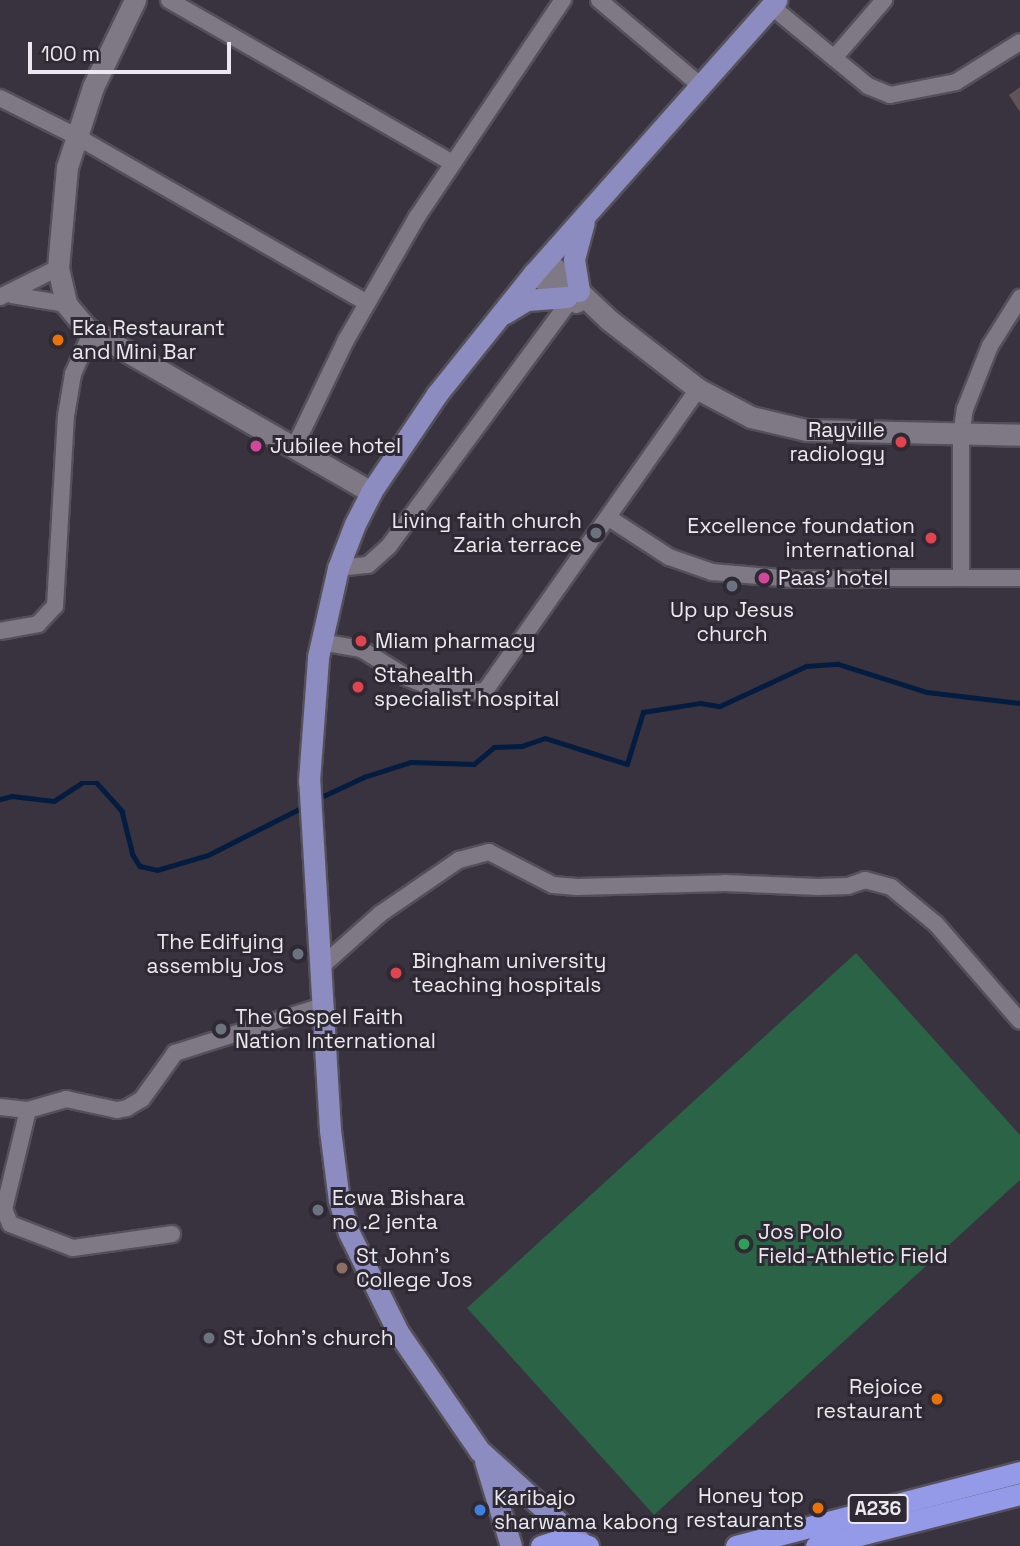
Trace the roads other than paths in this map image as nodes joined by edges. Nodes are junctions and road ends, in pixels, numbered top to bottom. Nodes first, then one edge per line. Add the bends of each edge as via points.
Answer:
1 (135, 0) edge
2 (169, 0) edge
3 (563, 0) edge
4 (599, 0) edge
5 (884, 0) edge
6 (774, 3) edge
7 (1020, 42) edge
8 (834, 58) junction
9 (700, 85) junction
10 (0, 98) edge
11 (75, 135) junction
12 (452, 163) junction
13 (588, 212) junction
14 (540, 266) junction
15 (58, 268) junction
16 (3, 295) edge
17 (572, 296) junction
18 (1020, 298) edge
19 (367, 303) junction
20 (66, 304) junction
21 (492, 323) junction
22 (92, 331) junction
23 (698, 389) junction
24 (1020, 435) edge
25 (961, 436) junction
26 (294, 448) junction
27 (371, 492) junction
28 (609, 518) junction
29 (338, 568) junction
30 (961, 578) junction
31 (1020, 578) edge
32 (0, 631) edge
33 (321, 642) junction
34 (323, 965) junction
35 (325, 1005) junction
36 (1020, 1021) edge
37 (0, 1107) edge
38 (28, 1110) junction
39 (172, 1234) dead end
40 (479, 1450) junction
41 (1020, 1472) edge
42 (1020, 1494) edge
43 (843, 1543) edge
44 (585, 1544) edge
45 (511, 1546) edge
46 (541, 1546) edge
47 (736, 1546) edge
48 (816, 1546) edge

1 - 11 street
2 - 12 street
3 - 12 street
4 - 9 street
5 - 8 street
6 - 8 street
6 - 9 main road
7 - 8 street via 956,82 902,94 868,86
9 - 13 main road
10 - 11 street
11 - 15 street via 65,178
11 - 19 street
12 - 19 street
13 - 14 main road
13 - 17 main road via 574,259
14 - 17 street
14 - 21 main road
15 - 16 street
15 - 20 street
16 - 20 street
17 - 21 main road via 527,300
17 - 23 street
17 - 29 street via 389,547 368,565
18 - 25 street via 974,383
19 - 26 street
20 - 22 street
21 - 27 main road
22 - 26 street
22 - 32 street via 73,374 66,416 55,606 38,624
23 - 25 street via 776,426
23 - 28 street
24 - 25 street
25 - 30 street
26 - 27 street
27 - 29 main road
28 - 30 street via 669,557 712,572 793,579
28 - 33 street via 485,691 446,693 408,678 361,649
29 - 33 main road
30 - 31 street
33 - 34 main road via 309,781
34 - 35 main road
34 - 36 street via 380,914 459,860 489,852 554,885 578,887 725,883 818,887 848,886 864,880 891,887 936,924
35 - 38 street via 175,1053 142,1100 127,1108 66,1099
35 - 40 main road via 330,1130 349,1233 398,1332
37 - 38 street
38 - 39 street via 4,1209 10,1224 73,1248
40 - 44 main road
40 - 45 main road
41 - 47 highway, A236
42 - 43 highway, A236
43 - 48 highway, A236
44 - 46 highway via 562,1539

